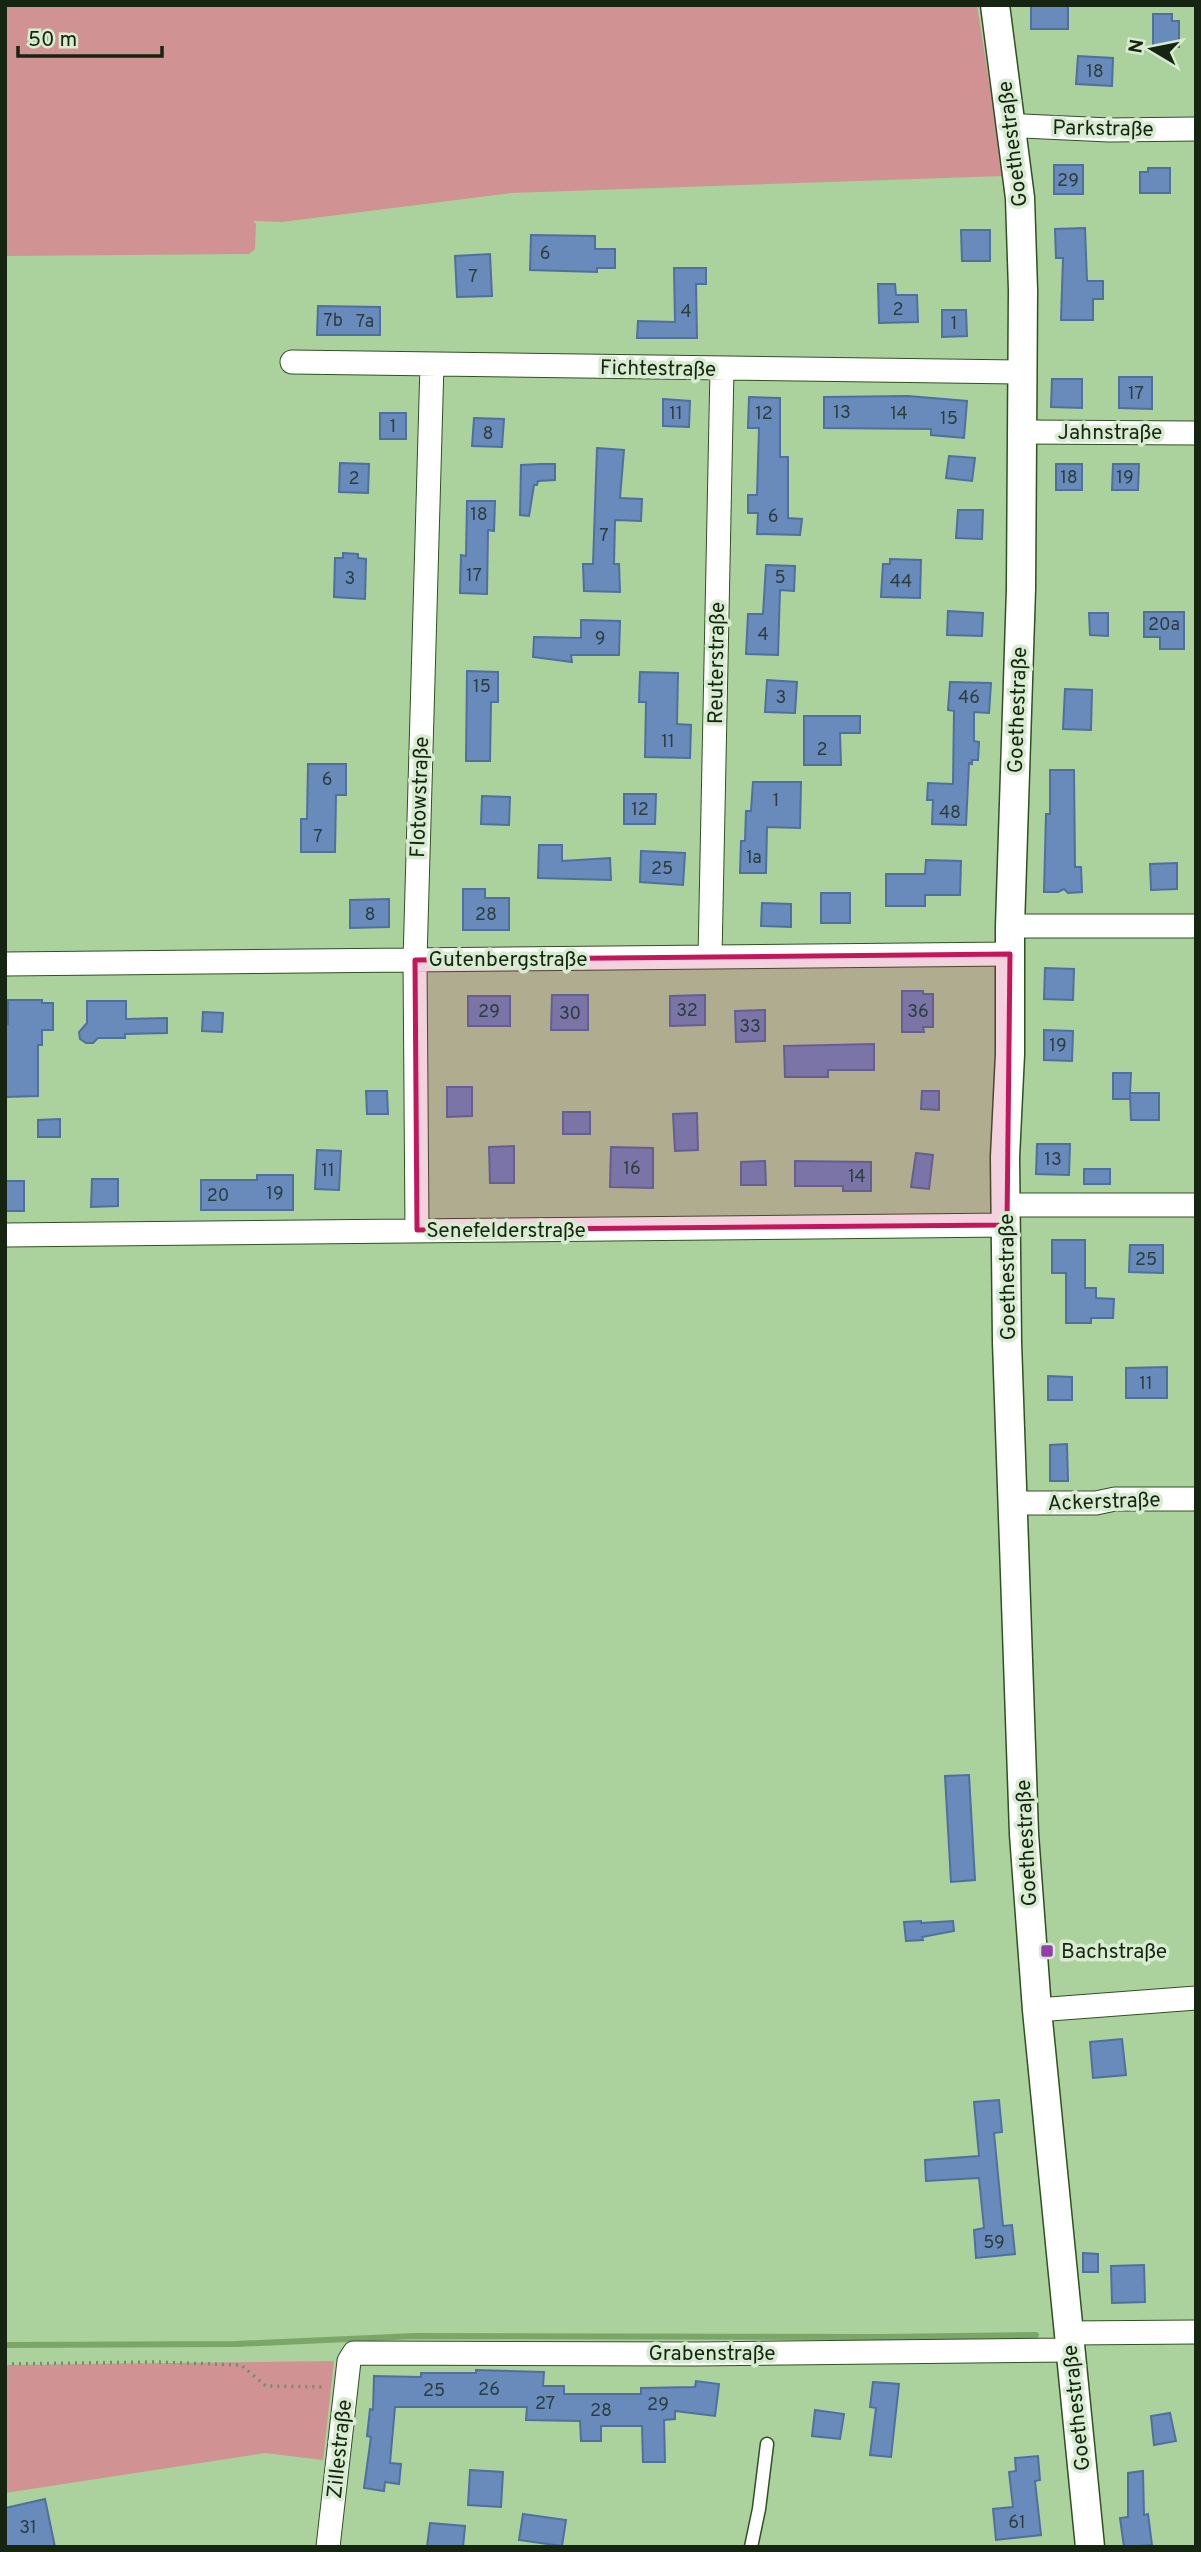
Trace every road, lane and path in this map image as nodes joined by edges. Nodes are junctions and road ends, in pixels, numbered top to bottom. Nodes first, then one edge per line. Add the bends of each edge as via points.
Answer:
1 (995, 5) edge
2 (1011, 128) junction
3 (1196, 129) edge
4 (292, 362) dead end
5 (432, 365) junction
6 (722, 368) junction
7 (1024, 372) junction
8 (1024, 432) junction
9 (1196, 433) edge
10 (1010, 926) junction
11 (1196, 926) edge
12 (1010, 954) junction
13 (710, 957) junction
14 (415, 960) junction
15 (5, 964) edge
16 (1196, 1205) edge
17 (1006, 1215) junction
18 (417, 1230) junction
19 (5, 1235) edge
20 (1196, 1499) edge
21 (1013, 1503) junction
22 (1196, 1998) edge
23 (1037, 2010) junction
24 (1196, 2332) edge
25 (1069, 2341) junction
26 (354, 2353) joint
27 (5, 2364) edge
28 (346, 2387) junction
29 (767, 2444) dead end
30 (328, 2547) edge
31 (751, 2547) edge
32 (1090, 2547) edge

1 - 2 street, Goethestraße
2 - 3 street, Parkstraße
2 - 7 street, Goethestraße via 1023,242
4 - 5 street, Fichtestraße
5 - 6 street, Fichtestraße
5 - 14 street, Flotowstraße
6 - 7 street, Fichtestraße
6 - 13 street, Reuterstraße
7 - 8 street, Goethestraße
8 - 9 street, Jahnstraße
8 - 10 street, Goethestraße
10 - 11 street
10 - 12 street, Goethestraße
12 - 13 street, Gutenbergstraße
12 - 17 street, Goethestraße
13 - 14 street, Gutenbergstraße
14 - 15 street, Gutenbergstraße
14 - 18 street, Flotowstraße
16 - 17 street, Senefelderstraße
17 - 18 street, Senefelderstraße
17 - 21 street, Goethestraße
18 - 19 street, Senefelderstraße
20 - 21 street, Ackerstraße
21 - 23 street, Goethestraße via 1024,1834
22 - 23 street
23 - 25 street, Goethestraße
24 - 25 street, Grabenstraße
25 - 26 street, Grabenstraße via 696,2354
25 - 32 street, Goethestraße
26 - 28 street, Zillestraße
27 - 28 path via 241,2365 266,2385
28 - 30 street, Zillestraße
29 - 31 lane

